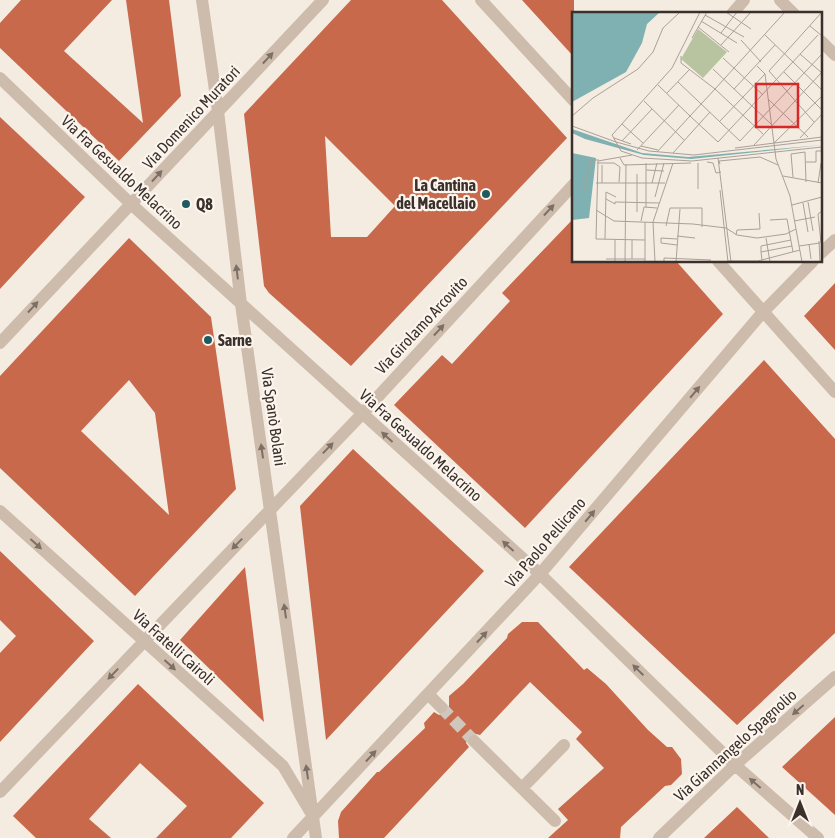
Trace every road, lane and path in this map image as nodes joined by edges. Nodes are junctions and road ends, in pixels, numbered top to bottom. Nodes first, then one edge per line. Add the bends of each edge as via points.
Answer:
1 (202, 0) edge
2 (323, 0) edge
3 (481, 0) edge
4 (744, 0) edge
5 (780, 0) edge
6 (734, 12) edge
7 (792, 12) edge
8 (822, 42) edge
9 (835, 55) edge
10 (0, 78) edge
11 (572, 99) edge
12 (218, 111) junction
13 (572, 186) edge
14 (131, 204) junction
15 (835, 240) edge
16 (822, 252) edge
17 (719, 262) edge
18 (813, 262) edge
19 (241, 304) junction
20 (763, 312) junction
21 (0, 343) edge
22 (835, 392) edge
23 (362, 414) junction
24 (270, 509) junction
25 (0, 511) edge
26 (540, 574) junction
27 (144, 641) junction
28 (835, 678) edge
29 (428, 694) junction
30 (441, 707) tunnel mouth
31 (474, 741) tunnel mouth
32 (564, 745) dead end
33 (735, 765) junction
34 (523, 787) junction
35 (0, 792) edge
36 (314, 817) junction
37 (555, 821) dead end
38 (293, 838) edge
39 (316, 838) edge
40 (659, 838) edge
41 (818, 838) edge

1 - 12 street, Via Spanò Bolani
12 -> 2 street, Via Domenico Muratori
3 - 11 street
4 - 6 street
5 - 7 street
8 - 9 street
10 - 14 street, Via Fra Gesualdo Melacrino
14 -> 12 street, Via Domenico Muratori
19 -> 12 street, Via Spanò Bolani
23 -> 13 street, Via Girolamo Arcovito
14 - 19 street, Via Fra Gesualdo Melacrino
21 -> 14 street, Via Domenico Muratori
15 - 16 street
17 - 20 street
18 - 20 street, Via Paolo Pellicano
19 - 23 street, Via Fra Gesualdo Melacrino
24 -> 19 street, Via Spanò Bolani
20 - 22 street
26 -> 20 street, Via Paolo Pellicano
24 -> 23 street, Via Girolamo Arcovito
26 -> 23 street, Via Fra Gesualdo Melacrino
24 -> 27 street, Via Girolamo Arcovito
36 -> 24 street, Via Spanò Bolani
25 -> 27 street, Via Fratelli Cairoli
29 -> 26 street, Via Paolo Pellicano
33 -> 26 street, Via Fra Gesualdo Melacrino
27 -> 35 street, Via Girolamo Arcovito
27 -> 36 street, Via Fratelli Cairoli via 283,766
28 -> 33 street, Via Giannangelo Spagnolio
29 - 30 street
36 -> 29 street, Via Paolo Pellicano
31 - 34 street
32 - 34 street
33 - 40 street, Via Giannangelo Spagnolio
41 -> 33 street, Via Fra Gesualdo Melacrino
34 - 37 street
36 - 38 street, Via Paolo Pellicano
36 - 39 street, Via Spanò Bolani

